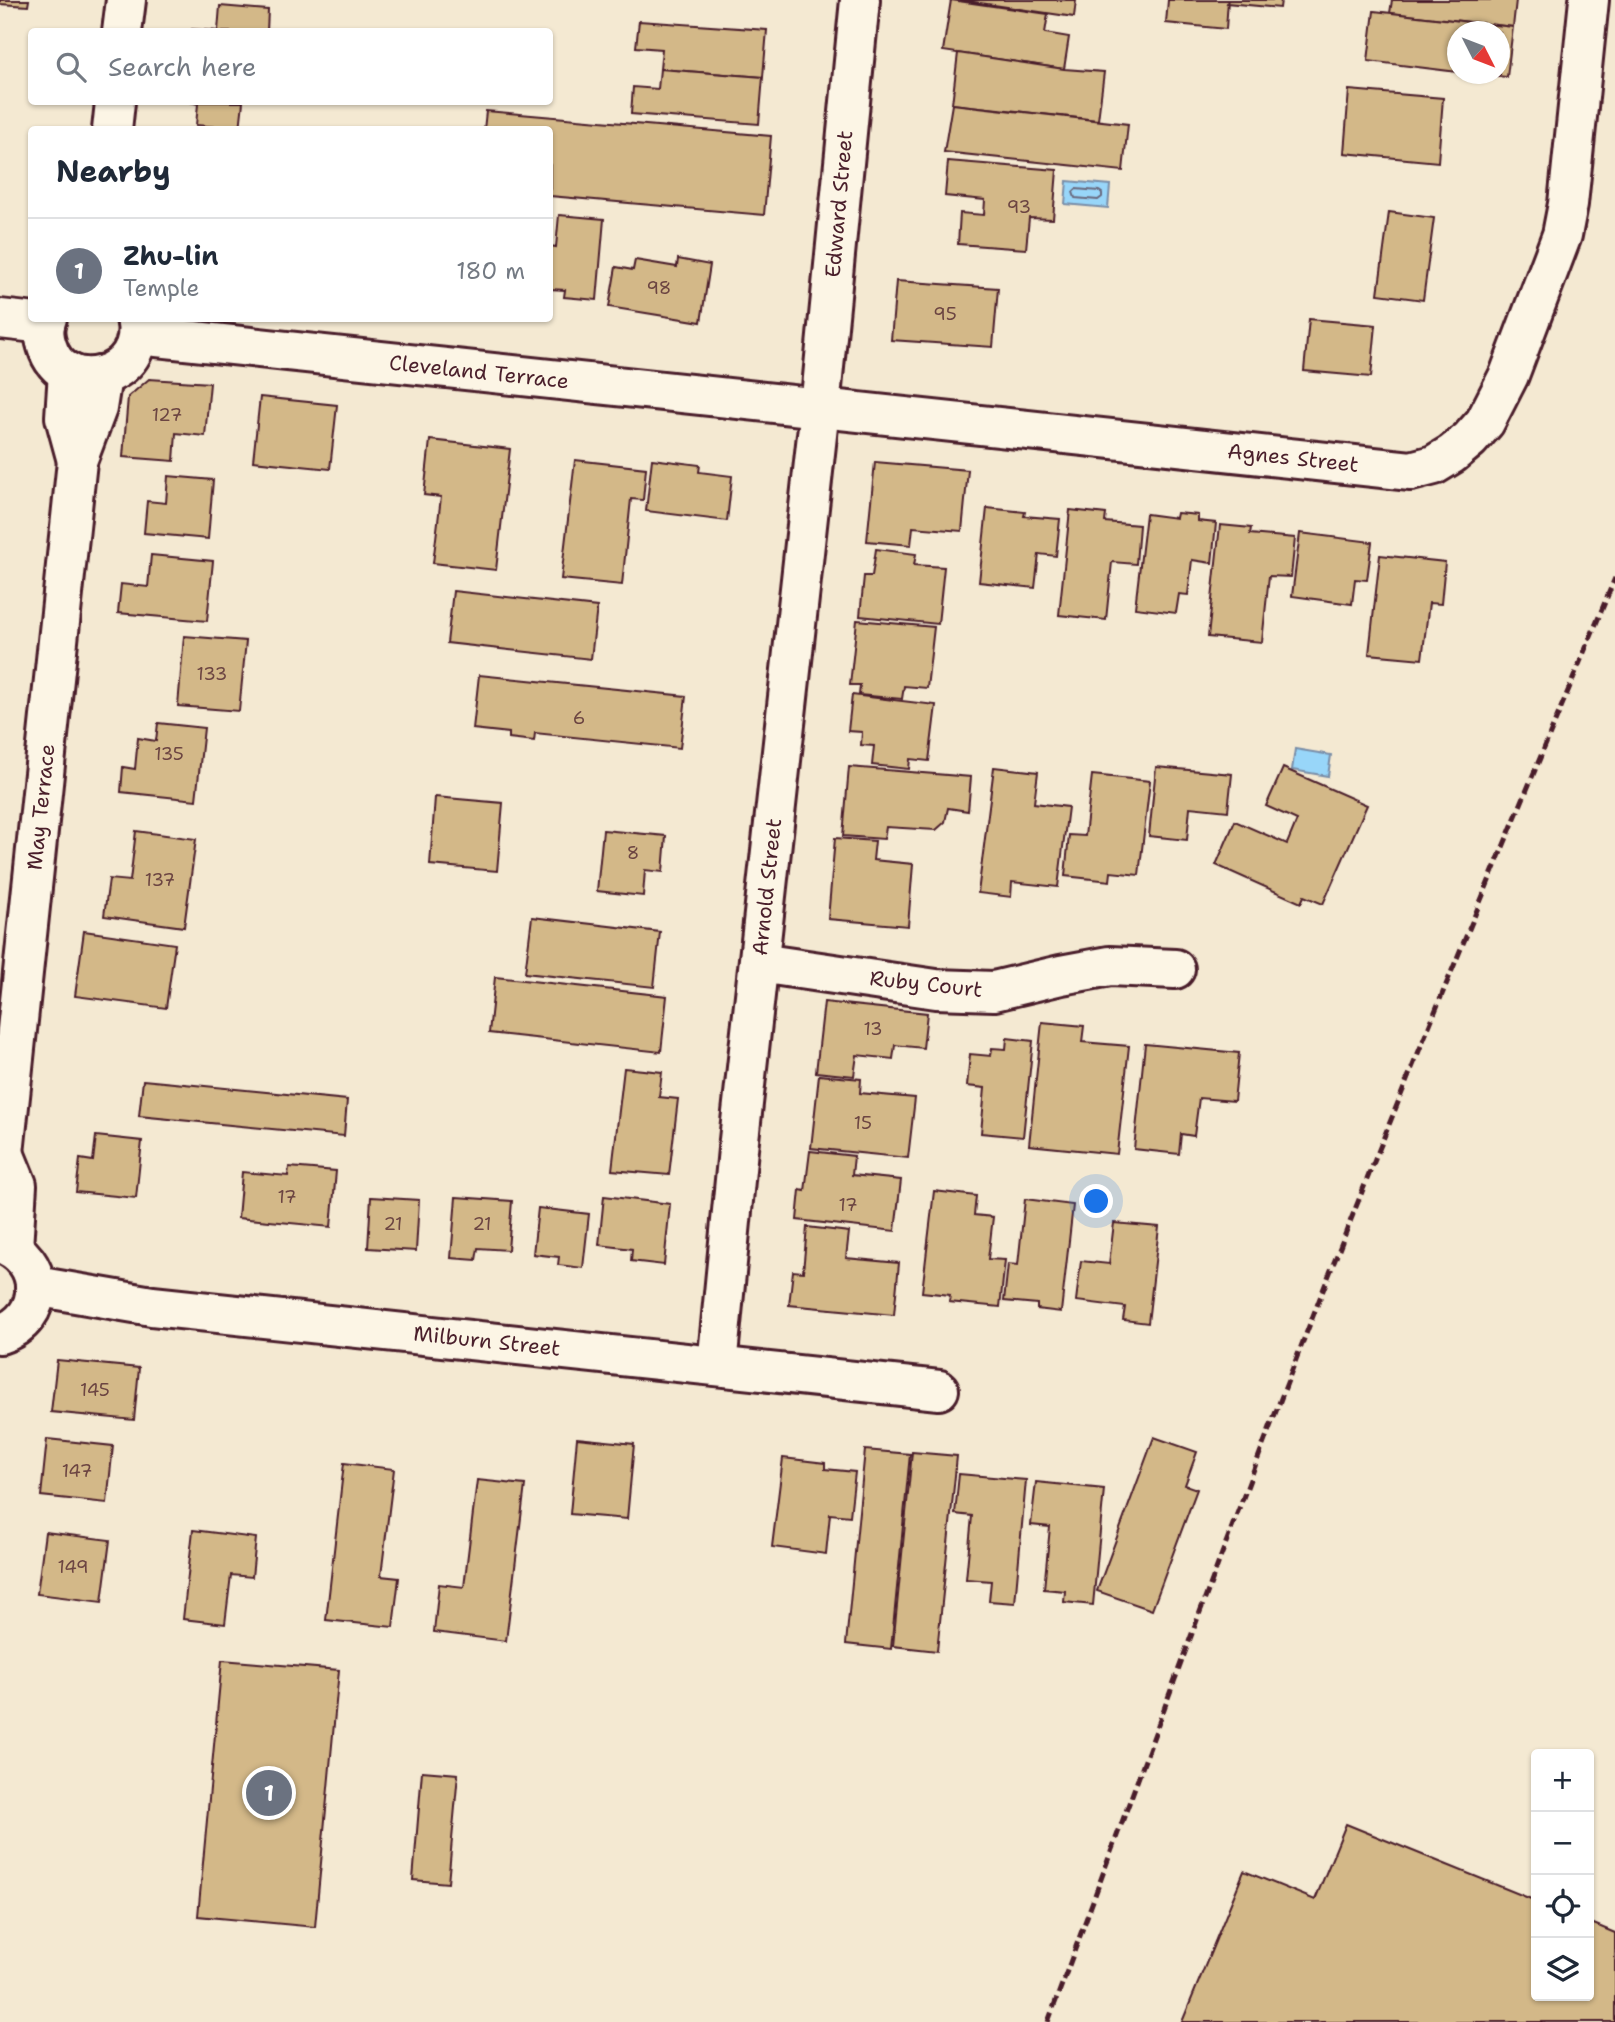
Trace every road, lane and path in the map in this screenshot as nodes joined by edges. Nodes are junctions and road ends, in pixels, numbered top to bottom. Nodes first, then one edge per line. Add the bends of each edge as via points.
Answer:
1 (126, 0) edge
2 (860, 0) edge
3 (1589, 0) edge
4 (122, 28) edge
5 (115, 105) edge
6 (112, 126) edge
7 (0, 319) edge
8 (28, 320) edge
9 (46, 322) edge
10 (136, 327) edge
11 (85, 374) junction
12 (820, 408) junction
13 (759, 963) junction
14 (1175, 969) dead end
15 (2, 1157) edge
16 (7, 1246) edge
17 (36, 1286) junction
18 (3, 1340) edge
19 (717, 1366) junction
20 (939, 1390) dead end

1 - 4 street
2 - 12 street, Edward Street
3 - 12 street, Agnes Street via 1562,235 1509,374 1485,422 1434,465 1411,471
5 - 6 street
7 - 8 street
9 - 11 street via 45,338 57,363
10 - 11 street via 134,349 126,362 115,371
10 - 12 street, Cleveland Terrace
11 - 15 street, May Terrace via 65,417 78,461
12 - 13 street, Arnold Street
13 - 14 street, Ruby Court via 936,989 994,991 1110,966
13 - 19 street, Arnold Street
15 - 16 street, May Terrace via 17,1185
16 - 17 street via 24,1258
17 - 18 street via 29,1312
17 - 19 street, Milburn Street via 152,1306
19 - 20 street, Milburn Street

